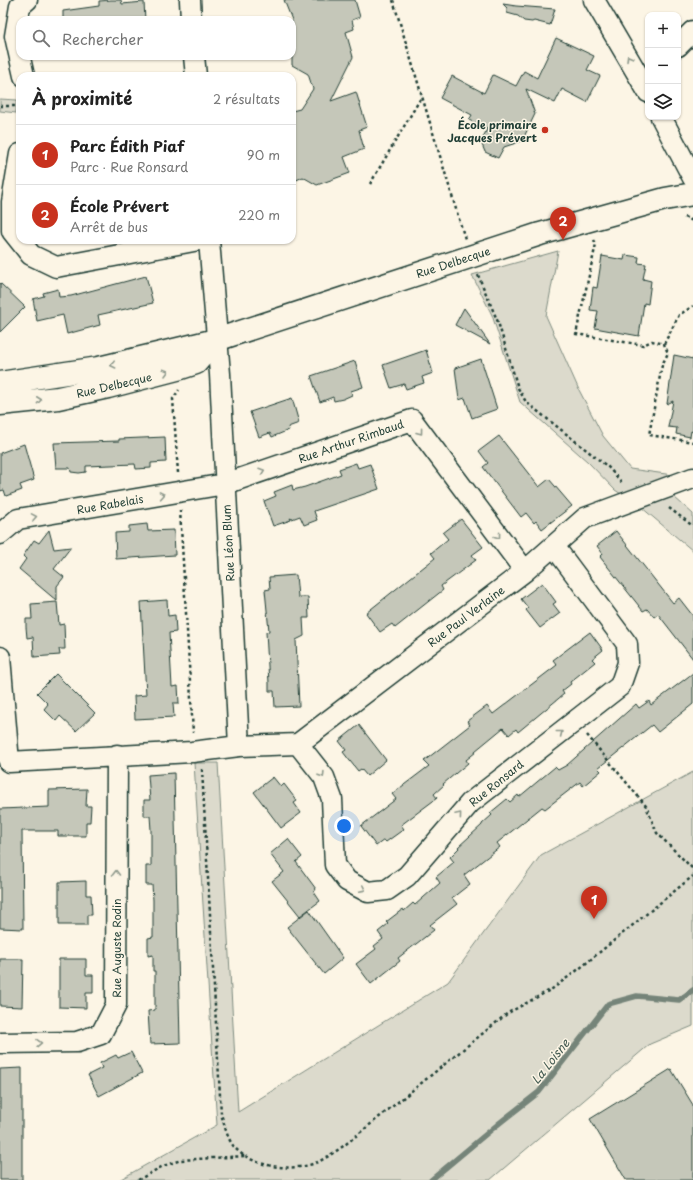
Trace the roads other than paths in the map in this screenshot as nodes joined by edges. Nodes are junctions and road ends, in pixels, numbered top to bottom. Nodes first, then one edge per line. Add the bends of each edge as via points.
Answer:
1 (27, 0) edge
2 (190, 0) edge
3 (594, 0) edge
4 (18, 16) edge
5 (192, 16) edge
6 (16, 26) edge
7 (693, 31) edge
8 (681, 43) edge
9 (16, 44) edge
10 (20, 60) edge
11 (194, 60) edge
12 (23, 72) edge
13 (196, 72) edge
14 (645, 79) edge
15 (663, 120) edge
16 (16, 178) edge
17 (693, 178) edge
18 (693, 194) edge
19 (16, 236) edge
20 (22, 244) edge
21 (178, 244) edge
22 (209, 244) edge
23 (216, 340) junction
24 (0, 383) edge
25 (0, 404) edge
26 (693, 478) edge
27 (225, 484) junction
28 (0, 534) edge
29 (554, 546) junction
30 (525, 571) junction
31 (0, 657) edge
32 (298, 744) junction
33 (239, 746) junction
34 (116, 755) junction
35 (5, 767) edge
36 (0, 1043) edge

1 - 4 street via 20,6
2 - 5 street
14 -> 3 street
6 - 9 street
7 - 8 street
10 - 12 street
11 - 13 street
15 - 17 street
16 - 19 street via 12,202 12,231
18 - 23 street, Rue Delbecque via 665,199 540,234
20 - 21 street via 31,255 56,267
22 - 23 street, Rue Léon Blum
23 -> 24 street, Rue Delbecque via 99,368
25 -> 23 street, Rue Delbecque via 58,398 180,368 196,363
23 - 27 street, Rue Léon Blum
26 - 29 street, Rue Paul Verlaine via 585,518
28 -> 27 street, Rue Rabelais via 18,519
27 -> 30 street, Rue Arthur Rimbaud via 412,420
27 - 33 street, Rue Léon Blum
29 - 30 street, Rue Paul Verlaine
32 -> 29 street, Rue Ronsard via 324,777 332,799 335,865 347,881 368,892 387,890 407,876 470,803 620,686 628,663 628,644
30 - 32 street, Rue Paul Verlaine
31 - 35 street
32 - 33 street
33 - 34 street
34 - 35 street
36 -> 34 street, Rue Auguste Rodin via 77,1042 101,1034 116,1005

